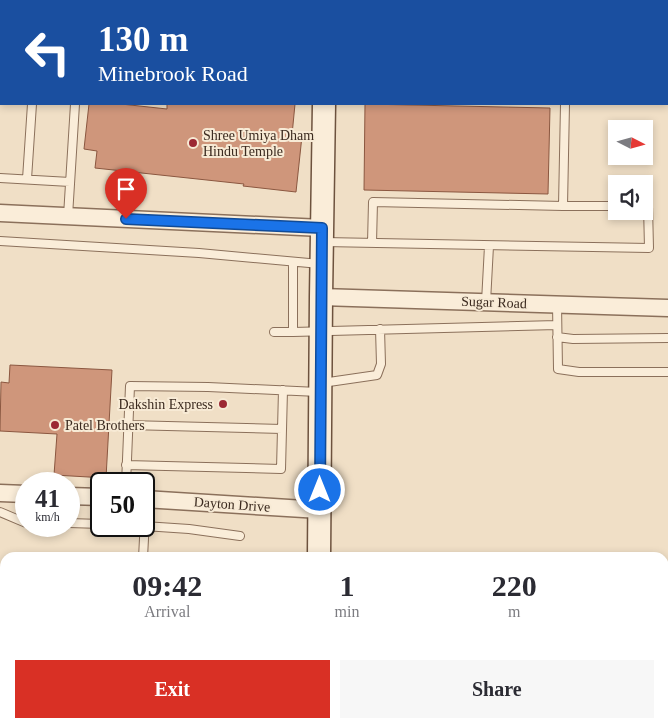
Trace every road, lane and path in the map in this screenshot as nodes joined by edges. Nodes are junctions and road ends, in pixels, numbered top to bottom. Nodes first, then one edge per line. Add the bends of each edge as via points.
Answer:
1 (32, 105) edge
2 (75, 105) edge
3 (324, 105) edge
4 (565, 105) edge
5 (0, 178) edge
6 (27, 179) junction
7 (70, 182) junction
8 (563, 206) junction
9 (608, 206) edge
10 (0, 213) edge
11 (68, 216) junction
12 (648, 220) edge
13 (0, 241) edge
14 (372, 243) junction
15 (322, 245) junction
16 (489, 246) junction
17 (293, 262) junction
18 (320, 297) junction
19 (486, 302) junction
20 (557, 304) junction
21 (668, 308) edge
22 (557, 325) junction
23 (380, 328) junction
24 (274, 332) dead end
25 (293, 332) junction
26 (320, 332) junction
27 (557, 337) junction
28 (668, 338) edge
29 (668, 372) edge
30 (320, 387) junction
31 (283, 390) junction
32 (128, 425) junction
33 (282, 428) junction
34 (126, 465) junction
35 (126, 472) edge
36 (0, 493) edge
37 (15, 494) edge
38 (155, 500) edge
39 (320, 510) junction
40 (0, 512) edge
41 (15, 518) edge
42 (155, 527) edge
43 (240, 536) dead end
44 (144, 537) edge
45 (143, 552) edge
46 (319, 552) edge

1 - 6 lane
2 - 7 lane
3 - 15 main road
4 - 8 lane
5 - 6 lane
6 - 7 lane
7 - 11 lane
8 - 9 lane
8 - 14 lane via 373,202
10 - 11 street
11 - 15 street
12 - 16 lane via 649,248
13 - 17 lane
14 - 15 lane
14 - 16 lane
15 - 17 lane
15 - 18 main road
16 - 19 lane
17 - 25 lane
18 - 19 street, Sugar Road
18 - 26 main road
19 - 20 street, Sugar Road
20 - 21 street, Sugar Road
20 - 22 lane
22 - 23 lane
22 - 27 lane
23 - 26 lane
23 - 30 lane via 381,364 377,375
24 - 25 lane
25 - 26 lane
26 - 30 main road
27 - 28 lane
27 - 29 lane via 558,370
30 - 31 lane
30 - 39 main road
31 - 32 lane via 130,386
31 - 33 lane
32 - 33 lane
32 - 34 lane
33 - 34 lane via 281,469
34 - 35 lane
36 - 37 street
38 - 39 street, Dayton Drive
39 - 46 main road
40 - 41 lane
42 - 43 lane
44 - 45 lane

